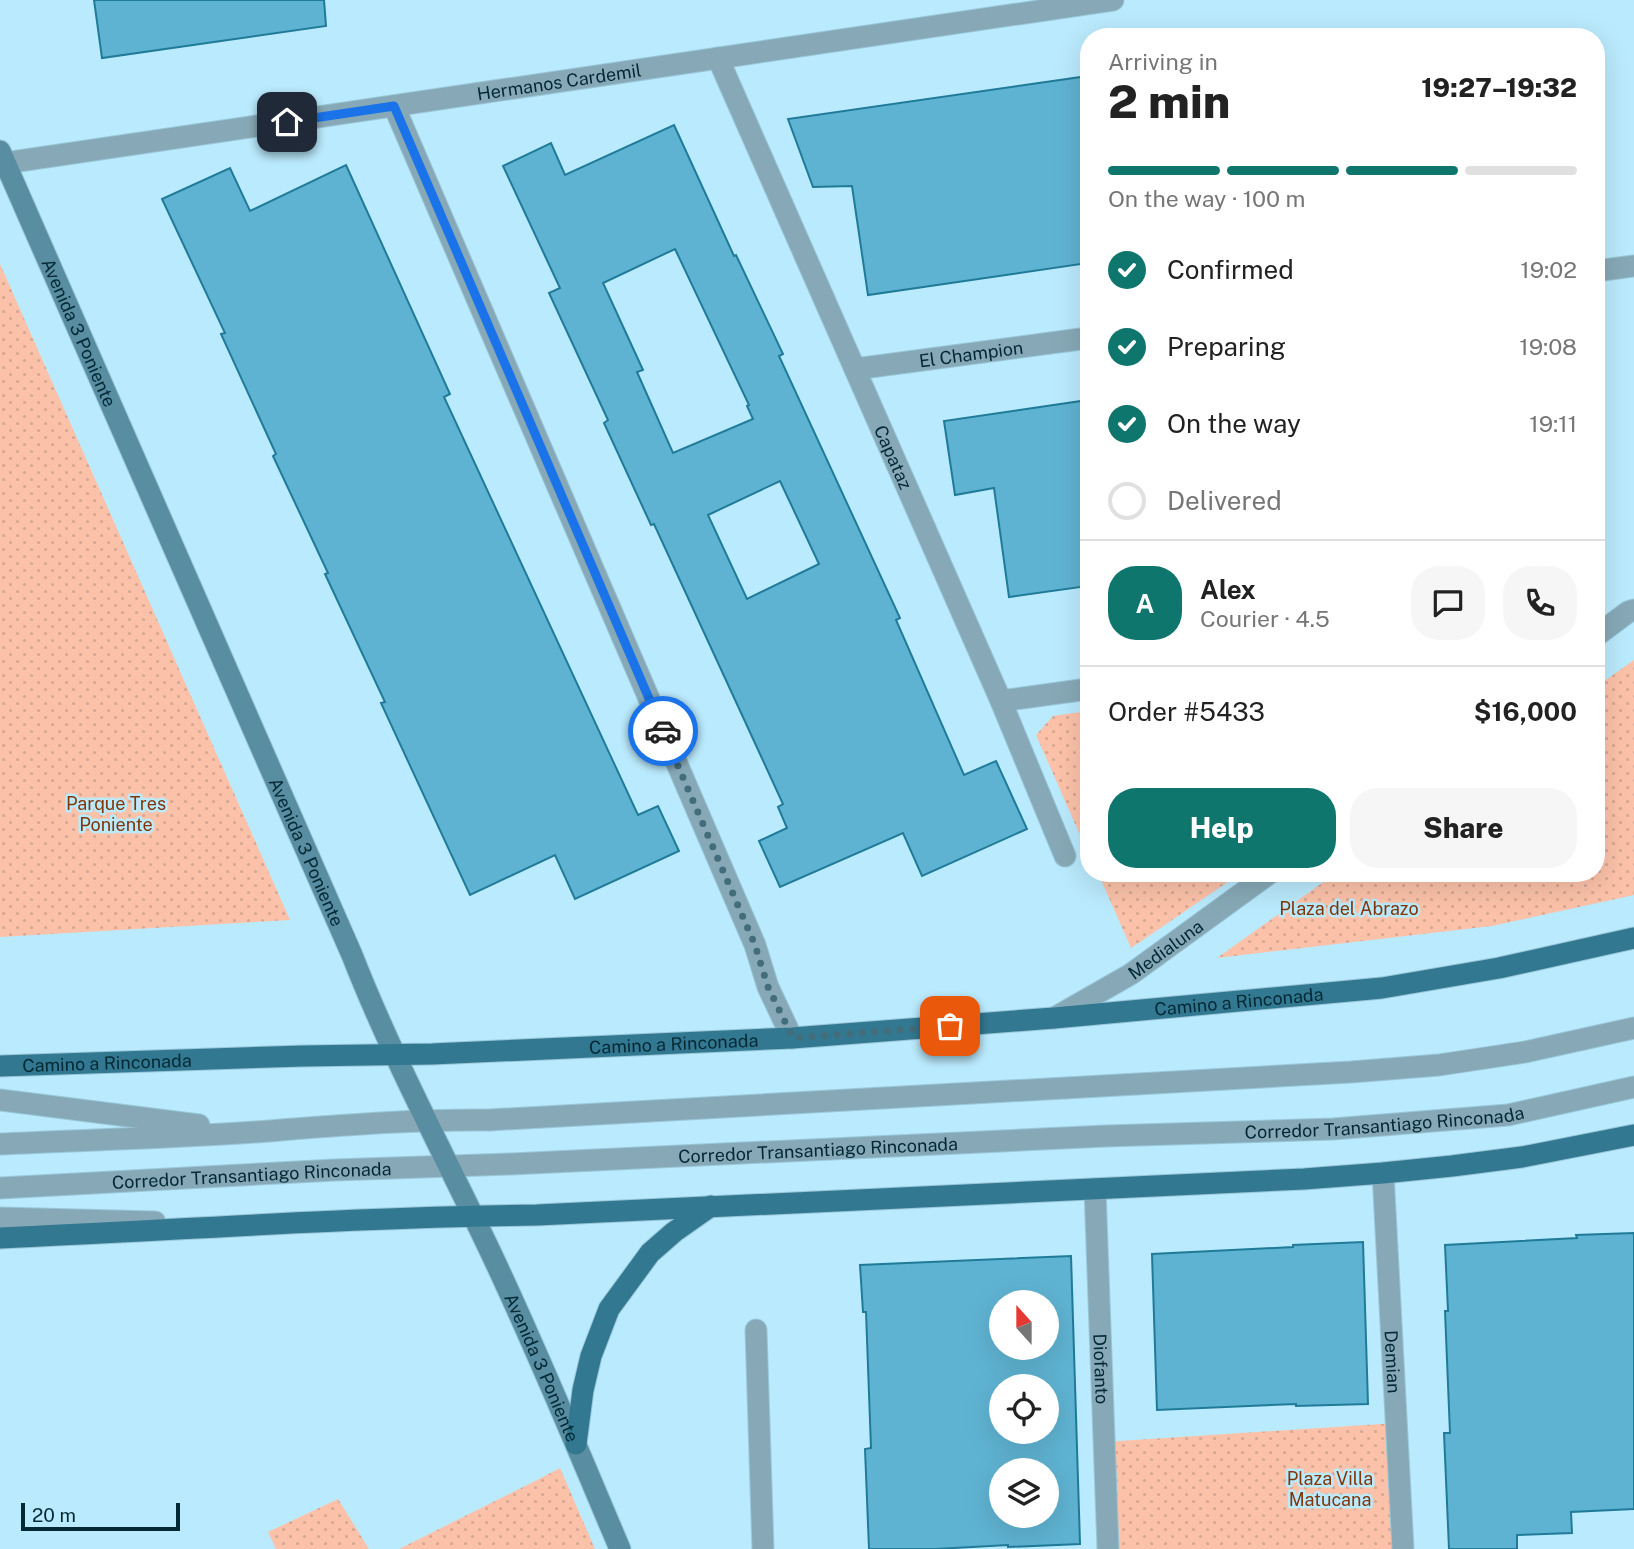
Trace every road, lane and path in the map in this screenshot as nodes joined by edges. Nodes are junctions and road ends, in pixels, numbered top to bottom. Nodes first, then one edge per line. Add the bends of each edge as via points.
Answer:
1 (1113, 0) edge
2 (718, 58) junction
3 (394, 106) junction
4 (3, 157) edge
5 (1634, 266) edge
6 (1605, 270) edge
7 (1080, 339) edge
8 (855, 369) junction
9 (1631, 611) edge
10 (1605, 615) edge
11 (1605, 630) edge
12 (1080, 690) edge
13 (1001, 701) junction
14 (1065, 856) dead end
15 (1258, 882) edge
16 (1634, 939) edge
17 (1055, 1017) junction
18 (1634, 1028) edge
19 (793, 1038) junction
20 (393, 1053) junction
21 (0, 1066) edge
22 (1634, 1087) edge
23 (0, 1100) edge
24 (427, 1121) junction
25 (253, 1132) junction
26 (1634, 1135) edge
27 (0, 1144) edge
28 (448, 1165) junction
29 (1383, 1173) junction
30 (0, 1188) edge
31 (1095, 1189) junction
32 (711, 1206) junction
33 (474, 1216) junction
34 (0, 1218) edge
35 (272, 1225) junction
36 (0, 1238) edge
37 (756, 1330) dead end
38 (576, 1444) junction
39 (620, 1549) edge
40 (763, 1549) edge
41 (1108, 1549) edge
42 (1403, 1549) edge

1 - 2 street, Hermanos Cardemil
2 - 3 street, Hermanos Cardemil
2 - 8 street, Capataz
3 - 4 street, Hermanos Cardemil
3 - 19 street
4 - 20 street, Avenida 3 Poniente
5 - 6 street
7 - 8 street, El Champion
8 - 13 street, Capataz
9 - 10 street
9 - 11 street
12 - 13 street
13 - 14 street, Capataz
15 - 17 street, Medialuna via 1131,974
16 - 17 main road, Camino a Rinconada via 1382,988
17 - 19 main road, Camino a Rinconada
18 - 24 street via 1525,1052 1351,1072
19 - 20 main road, Camino a Rinconada
20 - 21 main road, Camino a Rinconada
20 - 24 street, Avenida 3 Poniente
22 - 28 street, Corredor Transantiago Rinconada via 1508,1115 1333,1129
23 - 25 street
24 - 25 street
24 - 28 street, Avenida 3 Poniente
25 - 27 street
26 - 29 main road via 1522,1157
28 - 30 street, Corredor Transantiago Rinconada
28 - 33 street, Avenida 3 Poniente
29 - 31 main road
29 - 42 street, Demian
31 - 32 main road
31 - 41 street, Diofanto
32 - 33 main road
32 - 38 main road via 650,1253 609,1309 591,1356
33 - 35 main road
33 - 38 street, Avenida 3 Poniente
34 - 35 street
35 - 36 main road
37 - 40 street
38 - 39 street, Avenida 3 Poniente

